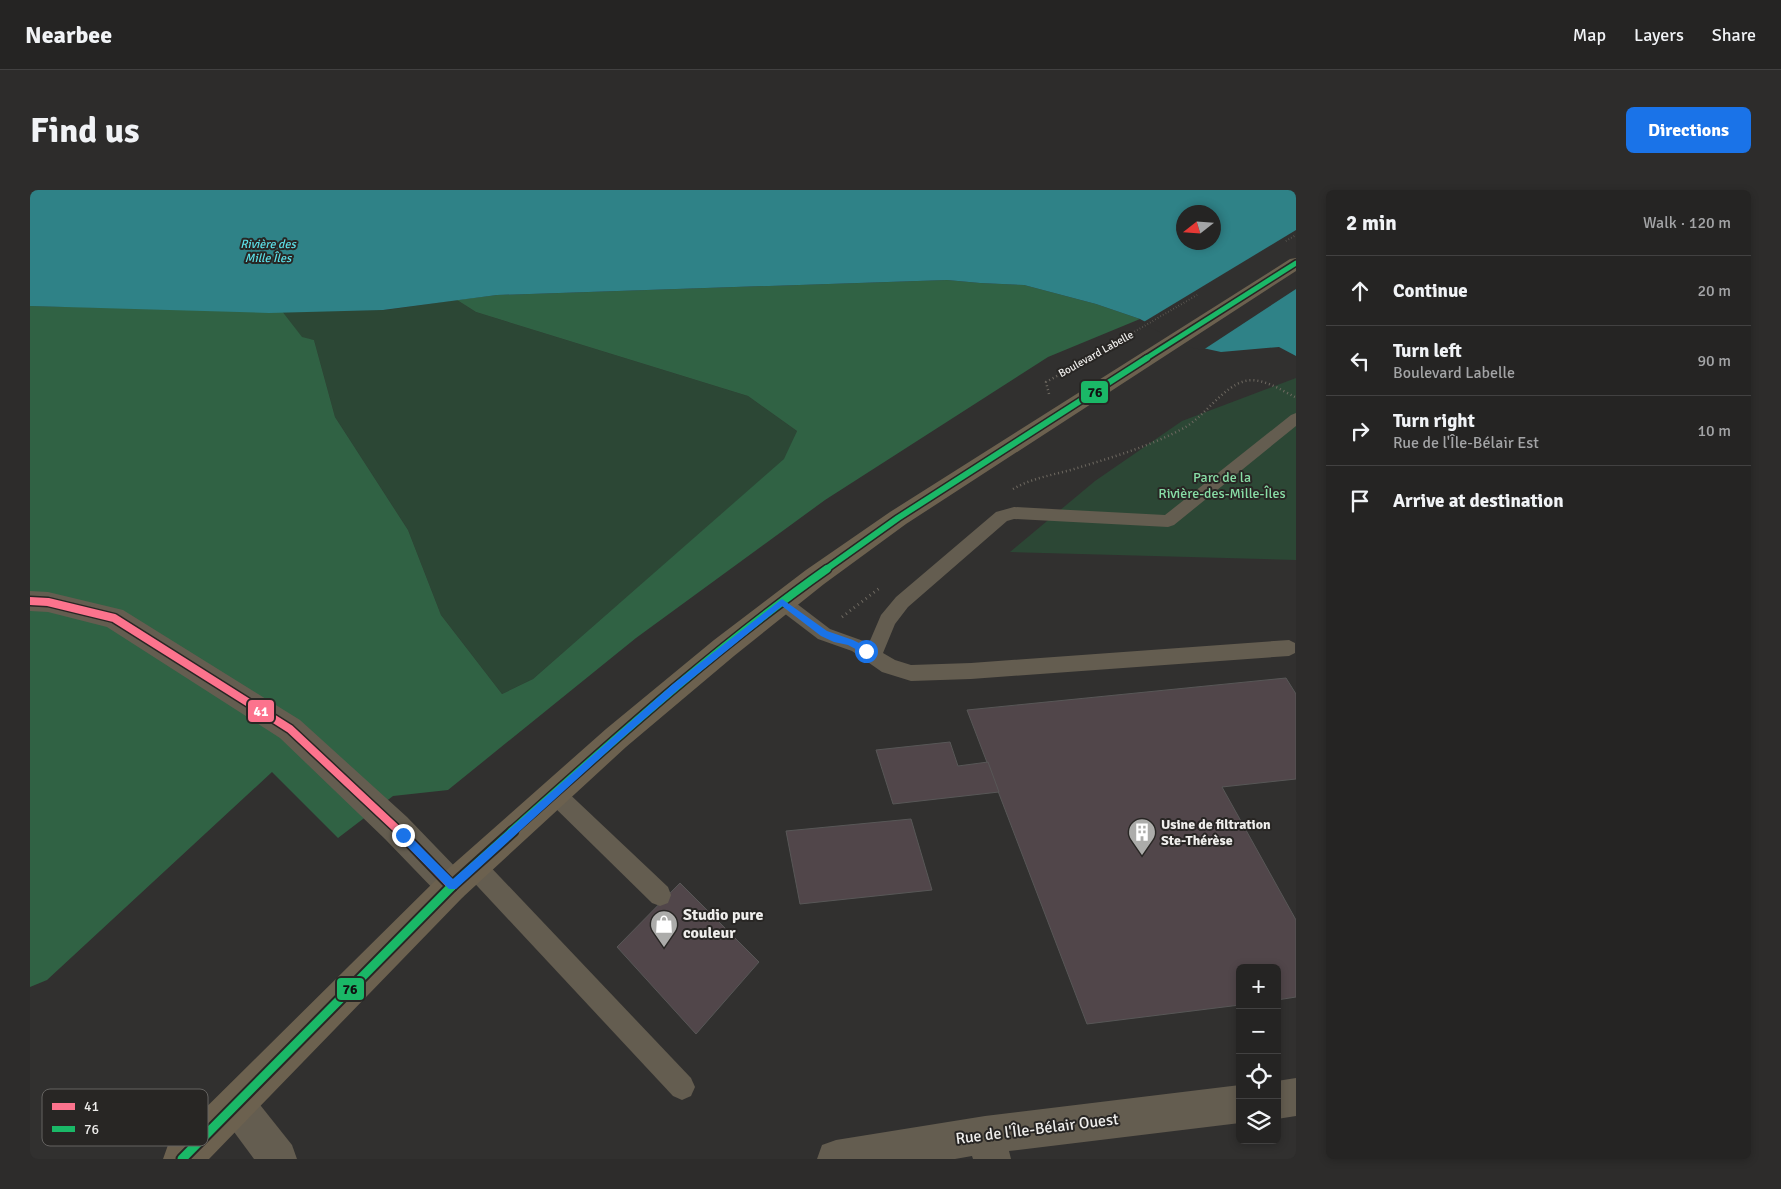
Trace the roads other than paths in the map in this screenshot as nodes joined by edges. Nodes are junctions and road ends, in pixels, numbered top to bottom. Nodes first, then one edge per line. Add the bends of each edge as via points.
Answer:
1 (1296, 263) edge
2 (1296, 418) edge
3 (30, 601) edge
4 (782, 602) junction
5 (1289, 648) dead end
6 (874, 656) junction
7 (554, 794) junction
8 (463, 876) junction
9 (660, 894) dead end
10 (682, 1087) dead end
11 (1296, 1098) edge
12 (1281, 1100) edge
13 (236, 1104) junction
14 (1236, 1105) edge
15 (208, 1133) edge
16 (195, 1146) edge
17 (988, 1147) edge
18 (182, 1159) edge
19 (278, 1159) edge
20 (836, 1159) edge

1 - 4 main road via 898,518
2 - 6 lane via 1168,521 1014,512 1002,516 902,602 887,620
3 - 8 street via 48,602 114,618 290,729 396,828
4 - 6 lane via 824,634 850,642
4 - 7 main road via 676,687
5 - 6 lane via 932,672 898,670
7 - 8 main road
7 - 9 lane
8 - 10 lane
8 - 13 main road
11 - 12 street
13 - 15 main road
13 - 19 street
14 - 17 street, Rue de l'Île-Bélair Ouest
16 - 18 main road
17 - 20 street, Rue de l'Île-Bélair Ouest

